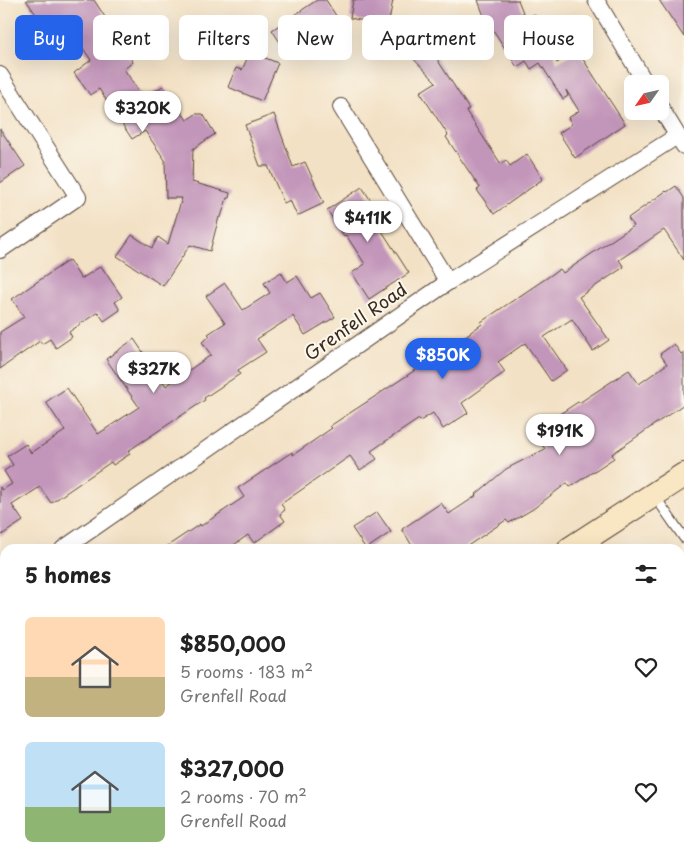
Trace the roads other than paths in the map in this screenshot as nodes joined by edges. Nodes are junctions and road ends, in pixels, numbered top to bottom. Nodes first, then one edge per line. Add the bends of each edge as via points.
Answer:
1 (596, 0) edge
2 (0, 75) edge
3 (641, 75) edge
4 (342, 107) dead end
5 (668, 120) edge
6 (681, 141) edge
7 (0, 250) edge
8 (448, 282) junction
9 (684, 474) edge
10 (654, 495) junction
11 (684, 538) edge
12 (70, 544) edge
13 (578, 544) edge

1 - 3 street
2 - 7 street via 78,197
4 - 8 street
5 - 6 street
6 - 8 street, Grenfell Road
8 - 12 street, Grenfell Road
9 - 10 street
10 - 11 lane
10 - 13 street

